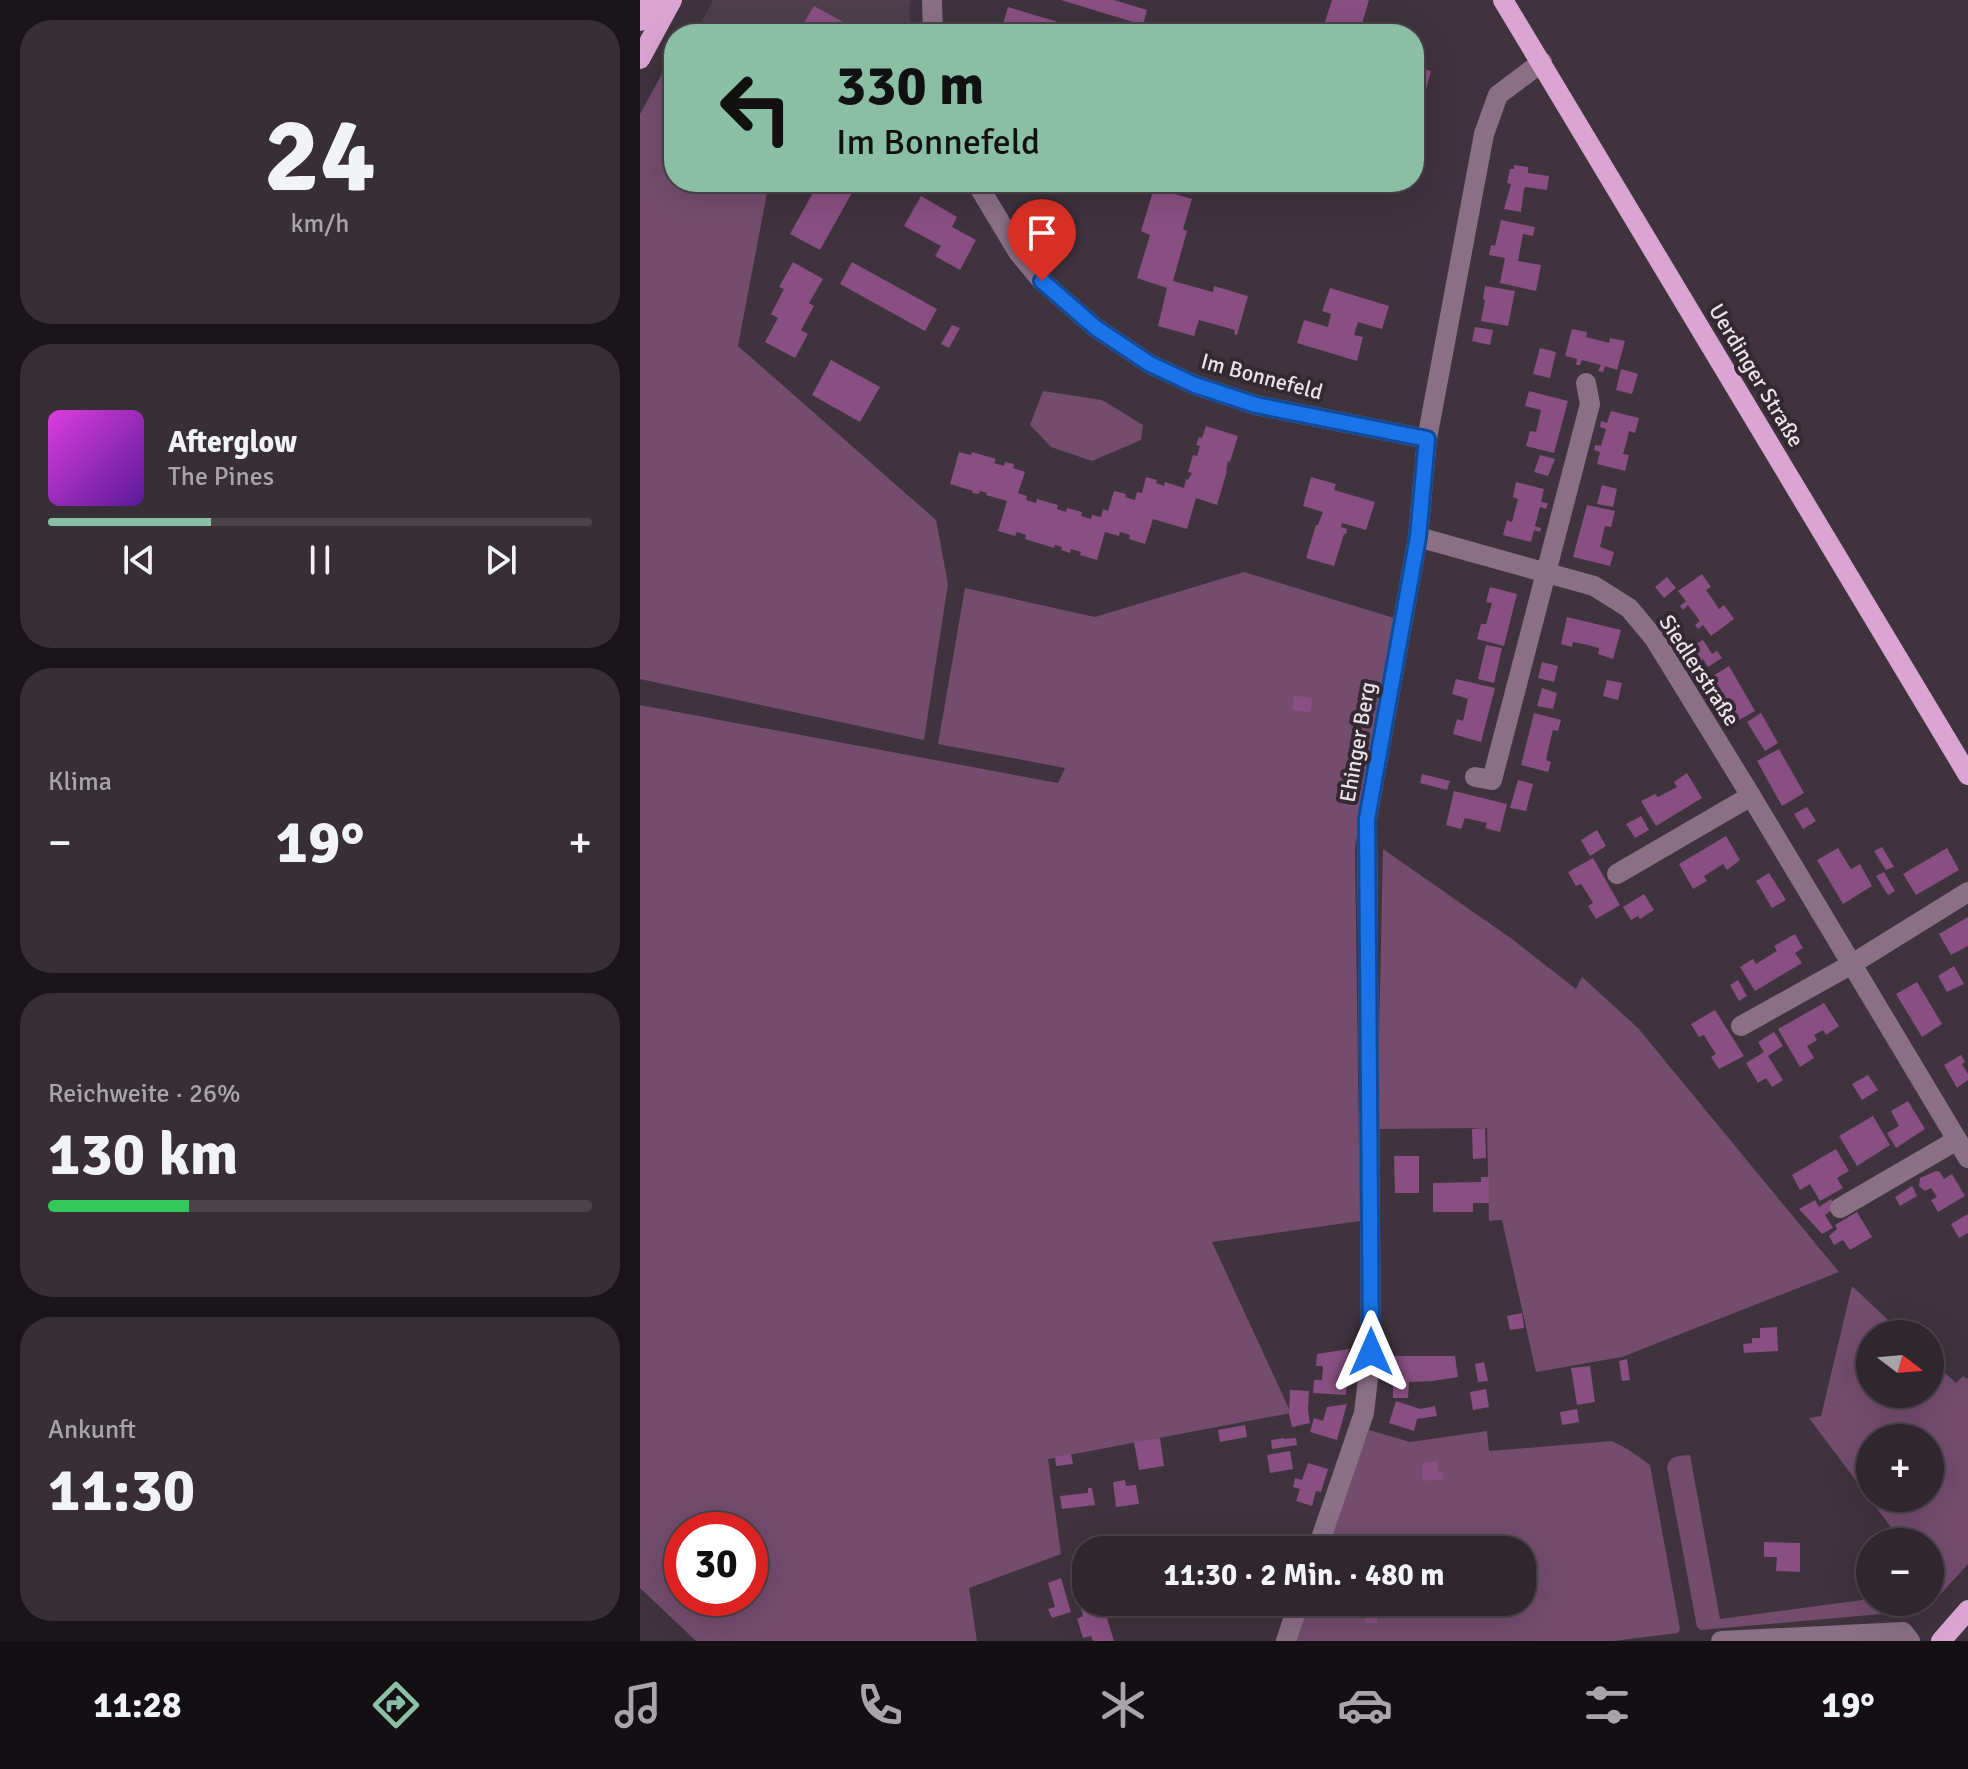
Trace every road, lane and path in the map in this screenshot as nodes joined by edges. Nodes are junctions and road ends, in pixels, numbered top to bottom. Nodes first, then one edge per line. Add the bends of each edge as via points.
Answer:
1 (651, 0) edge
2 (672, 0) edge
3 (932, 0) edge
4 (1503, 0) edge
5 (640, 21) edge
6 (933, 24) edge
7 (640, 59) edge
8 (1542, 62) junction
9 (982, 192) edge
10 (1586, 383) dead end
11 (1427, 439) junction
12 (1418, 537) junction
13 (1546, 573) junction
14 (1968, 775) edge
15 (1475, 777) dead end
16 (1751, 796) junction
17 (1617, 874) dead end
18 (1968, 892) edge
19 (1852, 964) junction
20 (1741, 1026) dead end
21 (1957, 1140) junction
22 (1968, 1158) edge
23 (1840, 1208) dead end
24 (1322, 1536) edge
25 (1968, 1610) edge
26 (1294, 1616) edge
27 (1286, 1641) edge
28 (1721, 1641) edge
29 (1910, 1641) edge
30 (1941, 1641) edge

1 - 5 main road
2 - 7 main road
3 - 6 street
4 - 8 main road, Uerdinger Straße
8 - 11 street, Ehinger Berg via 1498,95 1484,134
8 - 14 main road, Uerdinger Straße
9 - 11 street, Im Bonnefeld via 1042,281 1096,328 1150,364 1256,405
10 - 13 street via 1590,404
11 - 12 street, Ehinger Berg
12 - 13 street, Siedlerstraße
12 - 24 street, Ehinger Berg via 1367,819 1371,1352 1364,1413
13 - 15 street via 1492,780
13 - 16 street, Siedlerstraße via 1594,586 1629,608 1654,638
16 - 17 street
16 - 19 street, Siedlerstraße
18 - 19 street
19 - 20 street
19 - 21 street, Siedlerstraße
21 - 22 street, Siedlerstraße
21 - 23 street
25 - 30 main road
26 - 27 street
28 - 29 street via 1903,1632

